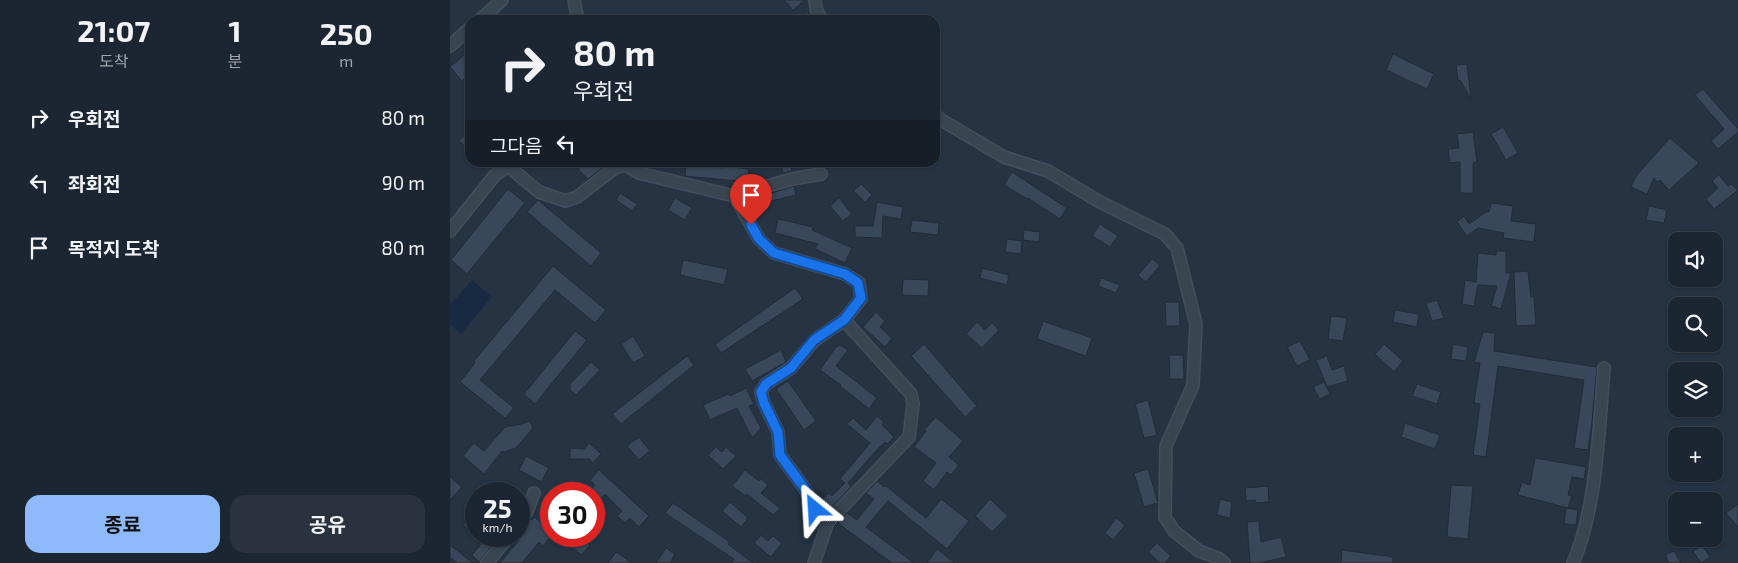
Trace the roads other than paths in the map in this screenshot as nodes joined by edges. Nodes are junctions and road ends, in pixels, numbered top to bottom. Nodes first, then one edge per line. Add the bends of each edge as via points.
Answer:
1 (502, 0) edge
2 (574, 0) edge
3 (816, 0) edge
4 (486, 15) edge
5 (577, 15) edge
6 (819, 15) edge
7 (465, 32) edge
8 (450, 46) edge
9 (940, 119) edge
10 (507, 167) edge
11 (514, 167) edge
12 (618, 167) edge
13 (628, 167) edge
14 (821, 174) dead end
15 (734, 196) junction
16 (450, 231) edge
17 (844, 320) junction
18 (1604, 368) dead end
19 (534, 493) dead end
20 (530, 504) edge
21 (828, 522) junction
22 (500, 547) edge
23 (487, 563) edge
24 (814, 563) edge
25 (1224, 563) edge
26 (1573, 563) edge

1 - 4 street
2 - 5 street
3 - 6 street
7 - 8 street
9 - 25 street via 1004,157 1048,171 1100,202 1165,234 1177,248 1196,324 1193,385 1166,446 1166,517 1174,530 1199,551
10 - 16 street via 495,175
11 - 12 street via 539,192 566,201 577,197
13 - 15 street via 639,173
14 - 15 street
15 - 17 street via 759,239 774,253 845,274 858,283 861,298
17 - 21 street via 814,340 791,368 766,384 761,392 778,432 780,455 815,509
17 - 21 street via 911,394 914,404 909,437
18 - 26 street via 1589,512
19 - 20 street
21 - 24 street
22 - 23 street

